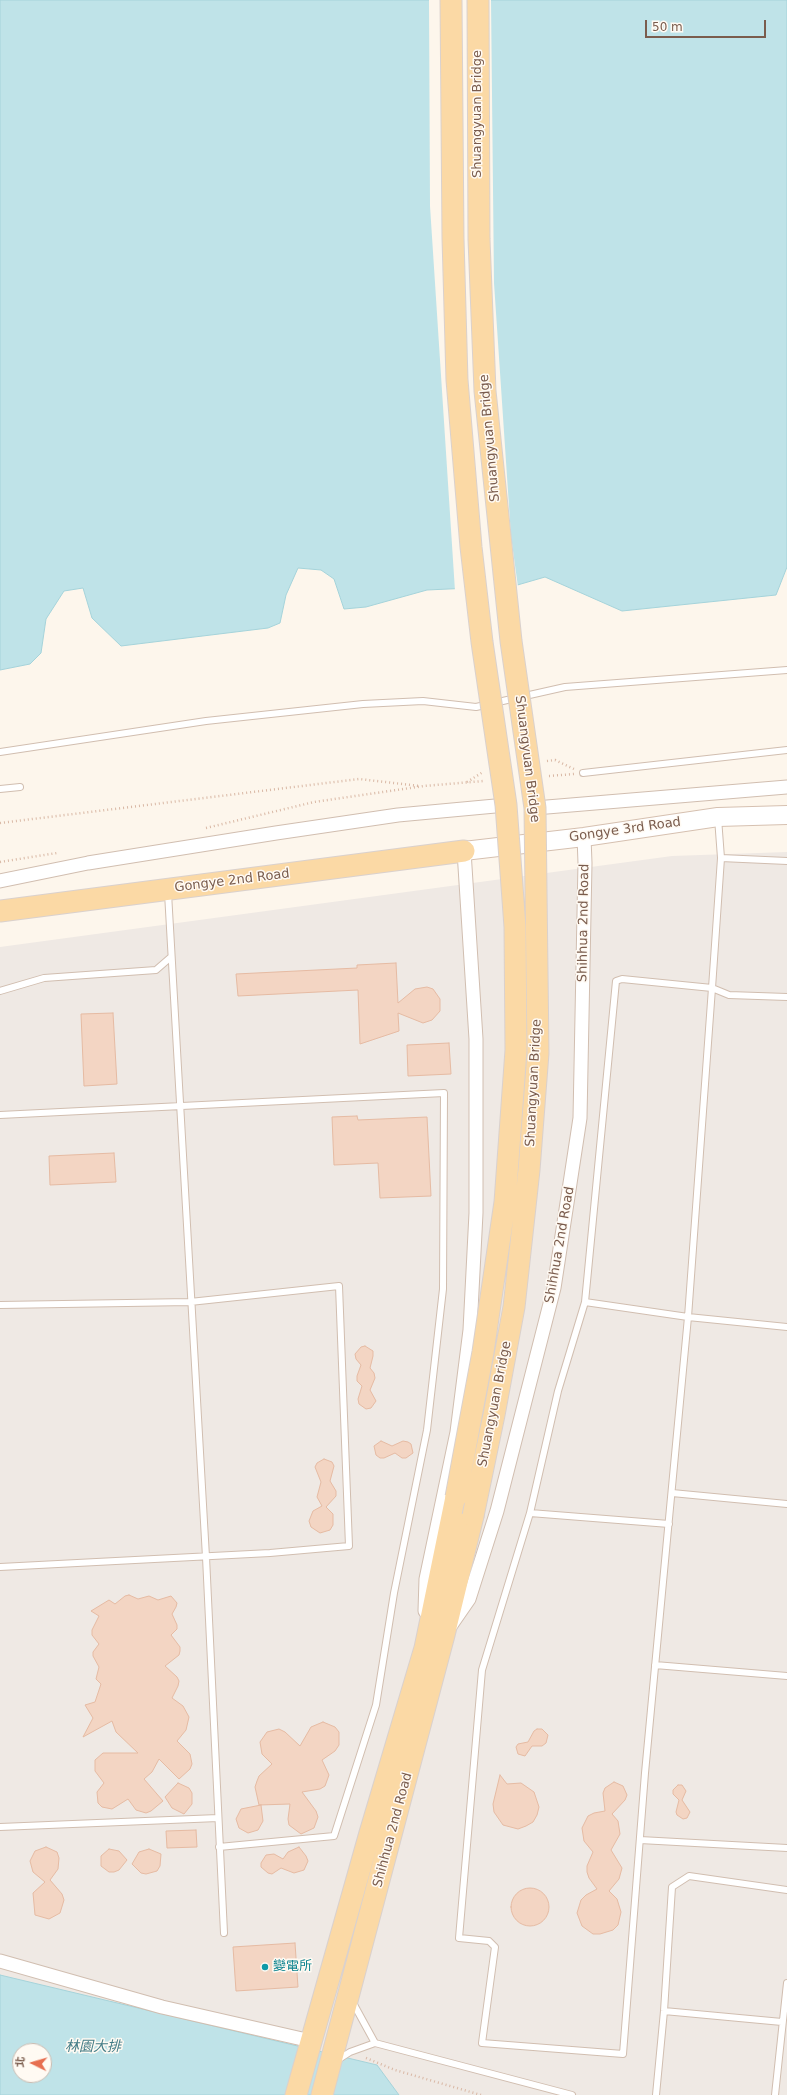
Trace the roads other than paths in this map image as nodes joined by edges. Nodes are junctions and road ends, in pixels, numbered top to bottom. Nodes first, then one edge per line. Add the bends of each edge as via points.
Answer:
1 (451, 0) edge
2 (478, 0) edge
3 (787, 670) edge
4 (787, 750) edge
5 (0, 752) edge
6 (582, 773) road end
7 (787, 786) edge
8 (20, 787) dead end
9 (0, 789) edge
10 (506, 805) junction
11 (535, 808) junction
12 (787, 816) edge
13 (718, 817) junction
14 (584, 837) junction
15 (464, 852) junction
16 (721, 858) junction
17 (787, 861) edge
18 (0, 881) edge
19 (168, 889) junction
20 (0, 911) edge
21 (171, 957) junction
22 (712, 988) junction
23 (0, 991) edge
24 (787, 998) edge
25 (179, 1107) junction
26 (0, 1115) edge
27 (190, 1302) junction
28 (585, 1302) junction
29 (0, 1304) edge
30 (688, 1317) junction
31 (787, 1327) edge
32 (672, 1493) junction
33 (456, 1497) joint
34 (787, 1504) edge
35 (530, 1513) junction
36 (473, 1516) joint
37 (669, 1524) junction
38 (206, 1557) junction
39 (0, 1567) edge
40 (444, 1635) junction
41 (425, 1648) junction
42 (655, 1665) junction
43 (787, 1676) edge
44 (218, 1818) junction
45 (0, 1827) edge
46 (640, 1840) junction
47 (219, 1848) junction
48 (787, 1848) edge
49 (787, 1890) edge
50 (224, 1933) dead end
51 (0, 1961) edge
52 (787, 1983) edge
53 (349, 1996) junction
54 (664, 2011) junction
55 (782, 2022) junction
56 (313, 2031) junction
57 (375, 2043) junction
58 (330, 2066) junction
59 (296, 2095) edge
60 (322, 2095) edge
61 (572, 2095) edge
62 (656, 2095) edge
63 (775, 2095) edge

1 - 10 main road, Shuangyuan Bridge, bridge via 452,238 458,380 471,547
2 - 11 main road, Shuangyuan Bridge, bridge via 479,239 485,392 511,641
3 - 5 lane via 565,687 476,707 423,702 363,704 206,721
4 - 6 lane
7 - 11 street
8 - 9 lane
10 - 18 street via 398,814 276,832
10 - 33 main road, Shuangyuan Bridge, bridge via 515,927 516,1050 513,1096 504,1210 483,1352
11 - 36 main road, Shuangyuan Bridge, bridge via 538,1053 529,1170 514,1307
12 - 13 street, Gongye 3rd Road
13 - 14 street, Gongye 3rd Road
13 - 16 lane
14 - 15 street, Gongye 3rd Road
14 - 40 street, Shihhua 2nd Road via 580,1118 554,1288 497,1511 469,1600
15 - 19 main road, Gongye 2nd Road
15 - 41 street, Shihhua 2nd Road via 476,1039 476,1213 470,1330 457,1432 426,1579
16 - 17 lane
16 - 22 lane
19 - 20 main road, Gongye 2nd Road
19 - 21 lane
21 - 23 lane via 156,970 44,978
21 - 25 lane
22 - 24 lane via 729,995
22 - 28 lane via 622,979 616,982
22 - 30 lane
25 - 26 lane
25 - 27 lane
25 - 47 lane via 444,1093 443,1289 427,1430 394,1594 376,1705 334,1836
27 - 29 lane
27 - 38 lane
27 - 38 lane via 339,1286 349,1546
28 - 30 lane
28 - 35 lane via 558,1391
30 - 31 lane
30 - 32 lane
32 - 34 lane
32 - 37 lane
33 - 41 main road, Shihhua 2nd Road
35 - 37 lane
35 - 46 lane via 482,1670 459,1938 489,1941 495,1947 482,2043 623,2054
36 - 40 main road, Shihhua 2nd Road
37 - 42 lane
38 - 39 lane
38 - 44 lane
40 - 53 main road, Shihhua 2nd Road
41 - 56 main road, Shihhua 2nd Road
42 - 43 lane
42 - 46 lane
44 - 45 lane
44 - 47 lane
46 - 48 lane
47 - 50 lane
49 - 54 lane via 689,1876 672,1887
51 - 56 street via 162,2007
52 - 55 lane
53 - 57 lane
53 - 58 main road, Shihhua 2nd Road
54 - 55 lane
54 - 62 lane
55 - 63 lane
56 - 59 main road, Shihhua 2nd Road
57 - 58 lane via 350,2052
57 - 61 lane
58 - 60 main road, Shihhua 2nd Road

